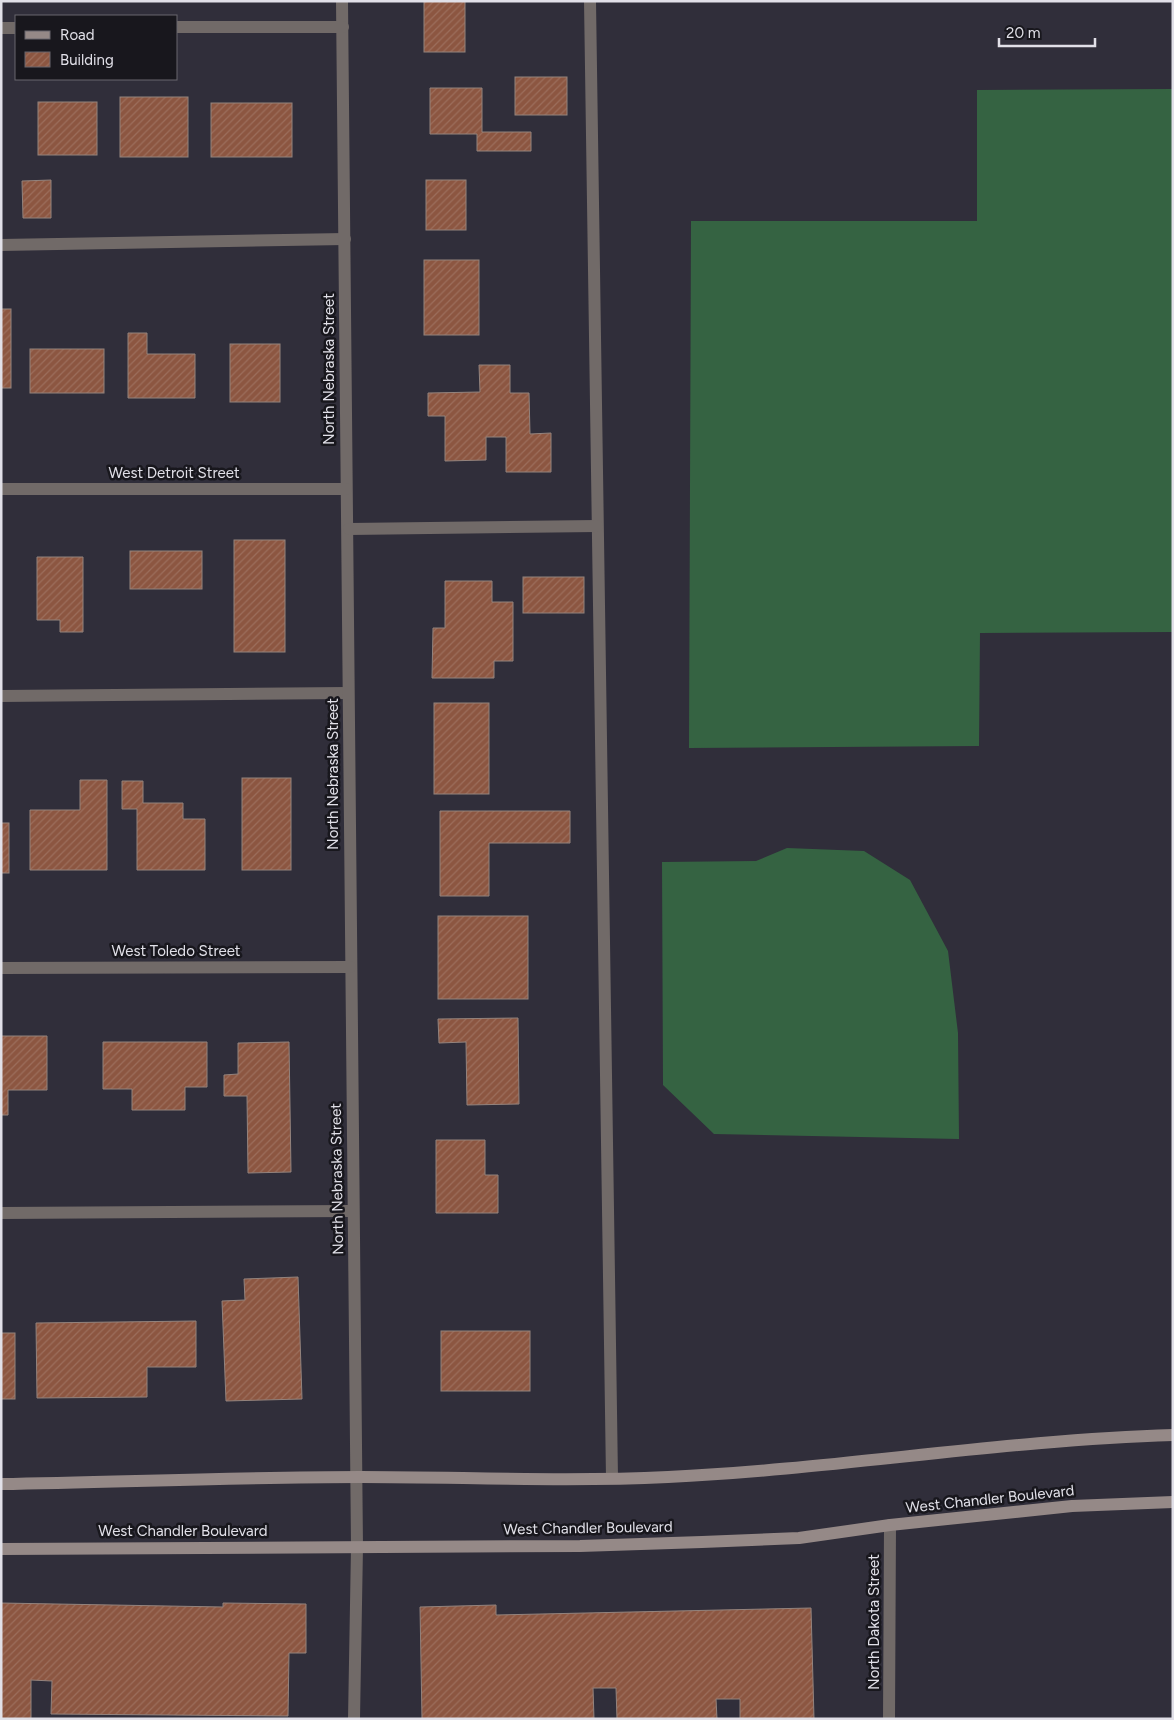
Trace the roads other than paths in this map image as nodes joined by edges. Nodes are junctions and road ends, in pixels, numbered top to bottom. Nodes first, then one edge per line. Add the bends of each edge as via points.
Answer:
1 (342, 1) edge
2 (590, 1) edge
3 (178, 27) edge
4 (343, 27) junction
5 (1, 28) edge
6 (15, 28) edge
7 (344, 239) junction
8 (1, 245) edge
9 (1, 489) edge
10 (346, 489) junction
11 (597, 526) junction
12 (348, 529) junction
13 (348, 693) junction
14 (1, 696) edge
15 (350, 967) junction
16 (1, 968) edge
17 (354, 1211) junction
18 (1, 1213) edge
19 (1173, 1435) edge
20 (357, 1477) junction
21 (612, 1478) junction
22 (1, 1484) edge
23 (1173, 1502) edge
24 (890, 1525) junction
25 (357, 1547) junction
26 (1, 1549) edge
27 (354, 1719) edge
28 (889, 1719) edge

1 - 4 street, North Nebraska Street
2 - 11 street
3 - 4 street
4 - 7 street, North Nebraska Street
5 - 6 street
7 - 8 street
7 - 10 street, North Nebraska Street
9 - 10 street, West Detroit Street
10 - 12 street, North Nebraska Street
11 - 12 street
11 - 21 street
12 - 13 street, North Nebraska Street
13 - 14 street
13 - 15 street, North Nebraska Street
15 - 16 street, West Toledo Street
15 - 17 street, North Nebraska Street
17 - 18 street
17 - 20 street, North Nebraska Street
19 - 21 main road via 986,1447 801,1468
20 - 21 main road
20 - 22 main road
20 - 25 street, North Nebraska Street
23 - 24 main road, West Chandler Boulevard via 1072,1506
24 - 25 main road, West Chandler Boulevard via 800,1538 580,1546
24 - 28 street, North Dakota Street
25 - 26 main road, West Chandler Boulevard
25 - 27 street, North Nebraska Street

